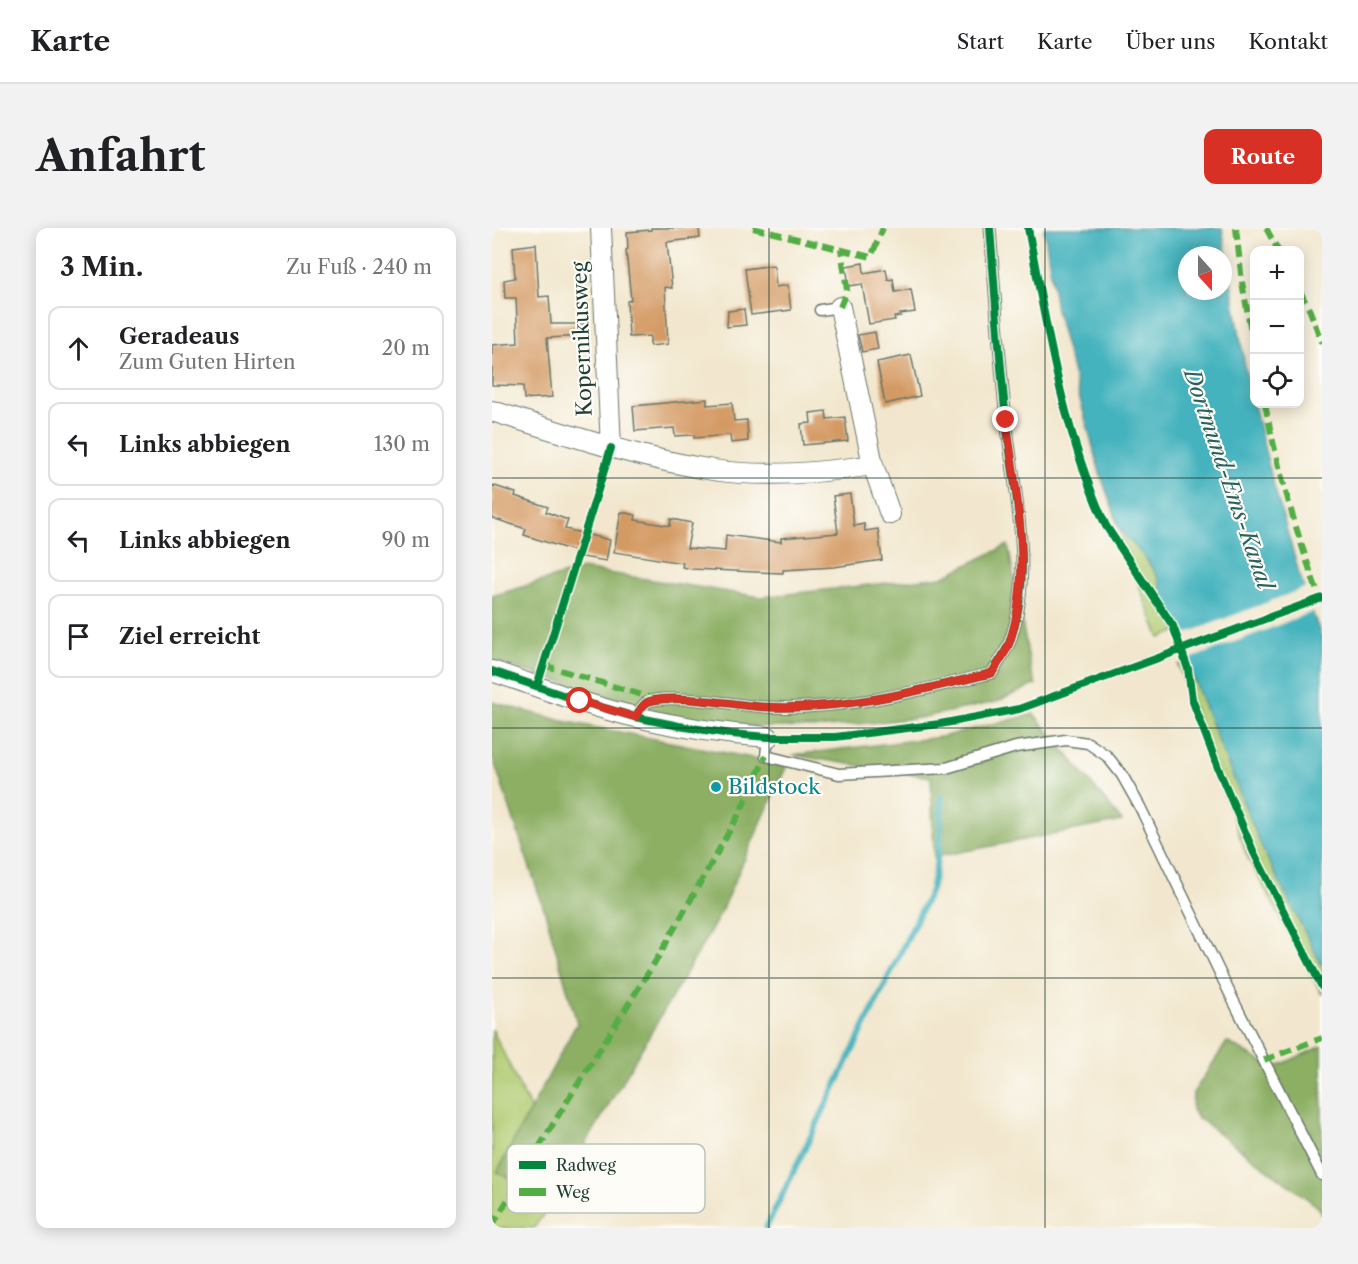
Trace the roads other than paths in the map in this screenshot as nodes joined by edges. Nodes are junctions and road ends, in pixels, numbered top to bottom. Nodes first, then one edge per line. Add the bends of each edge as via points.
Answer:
1 (601, 228) edge
2 (990, 228) edge
3 (840, 307) joint
4 (820, 310) dead end
5 (492, 411) edge
6 (611, 448) junction
7 (873, 465) junction
8 (890, 514) dead end
9 (492, 671) edge
10 (635, 717) junction
11 (768, 737) joint
12 (1322, 1175) edge

1 - 6 street, Kopernikusweg
2 - 10 lane via 1022,560 1020,598 1010,643 992,673 911,693 817,706 765,707 656,699 645,703
3 - 4 lane
3 - 7 street
5 - 6 street
6 - 7 street via 726,471 782,474
7 - 8 street
9 - 10 street
10 - 11 street via 721,733
11 - 12 lane via 766,756 839,774 946,768 1016,747 1066,741 1088,743 1107,756 1140,807

